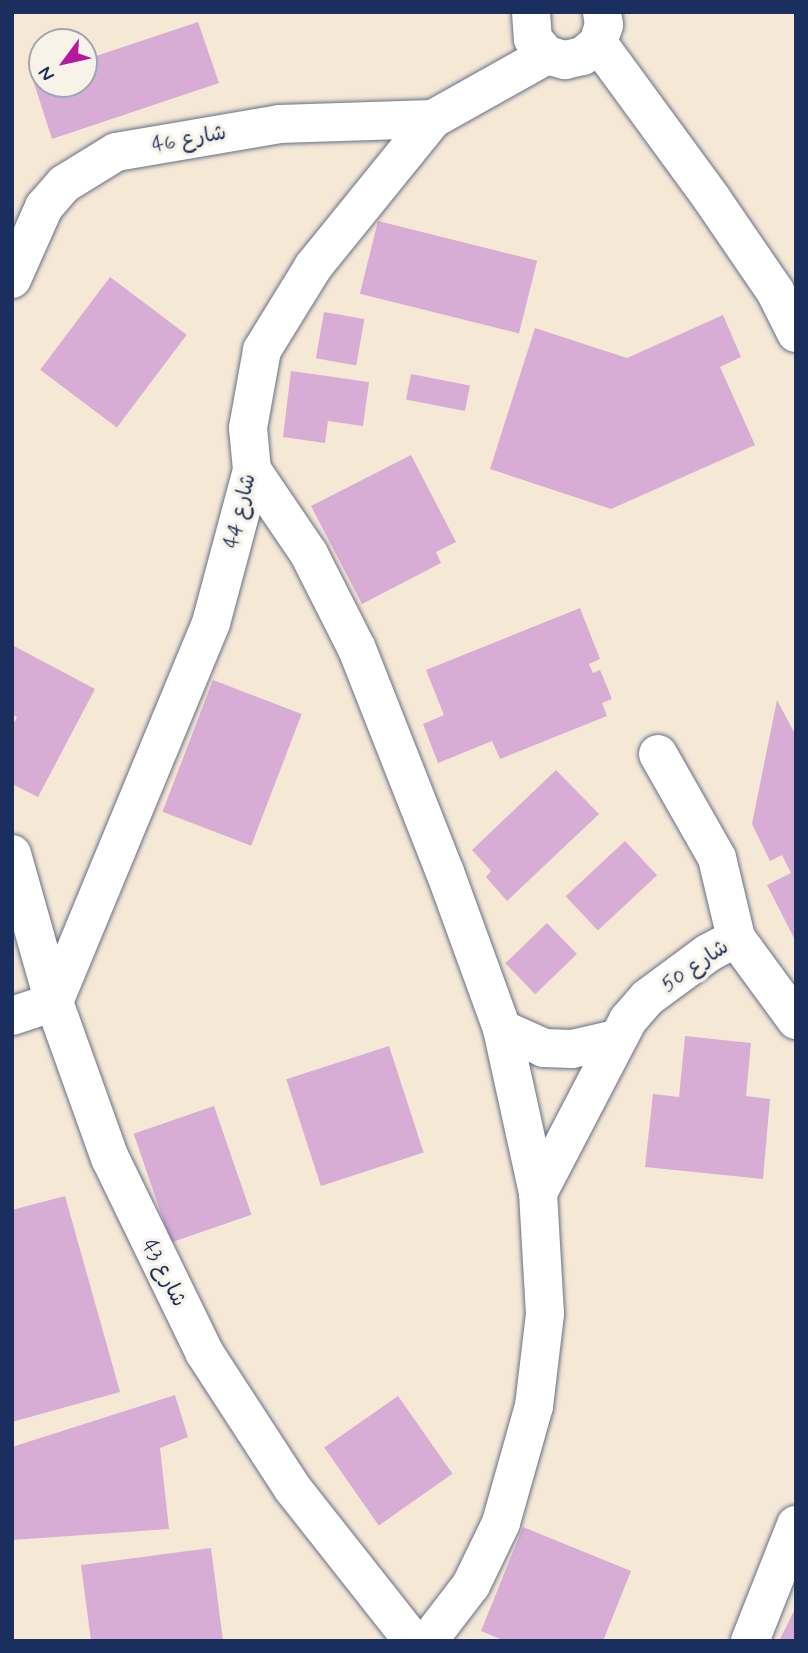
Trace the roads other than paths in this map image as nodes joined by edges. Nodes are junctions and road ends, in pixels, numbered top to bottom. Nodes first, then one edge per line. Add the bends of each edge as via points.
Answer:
1 (573, 41) edge
2 (433, 119) junction
3 (12, 279) edge
4 (796, 333) edge
5 (252, 470) junction
6 (658, 754) dead end
7 (12, 855) edge
8 (736, 938) junction
9 (54, 1002) junction
10 (12, 1016) edge
11 (796, 1020) edge
12 (502, 1029) junction
13 (616, 1039) junction
14 (538, 1193) junction
15 (796, 1525) edge
16 (413, 1641) edge
17 (428, 1641) edge
18 (750, 1641) edge

1 - 2 street, شارع 44 via 501,68 496,80
1 - 4 street via 712,199 775,291
2 - 3 street, شارع 46 via 279,124 116,152 64,184 44,208
2 - 5 street, شارع 44 via 313,267 261,350 247,428
5 - 9 street, شارع 44 via 211,623
5 - 12 street via 309,554 357,649
6 - 8 street via 717,858
7 - 9 street, شارع 43
8 - 11 street, شارع 50
8 - 13 street, شارع 50 via 647,998
9 - 10 street
9 - 16 street, شارع 43 via 110,1158 204,1352 292,1489
12 - 13 street via 544,1048 572,1049
12 - 14 street
13 - 14 street, شارع 50
14 - 17 street via 545,1314 534,1406 501,1523 471,1585
15 - 18 street

